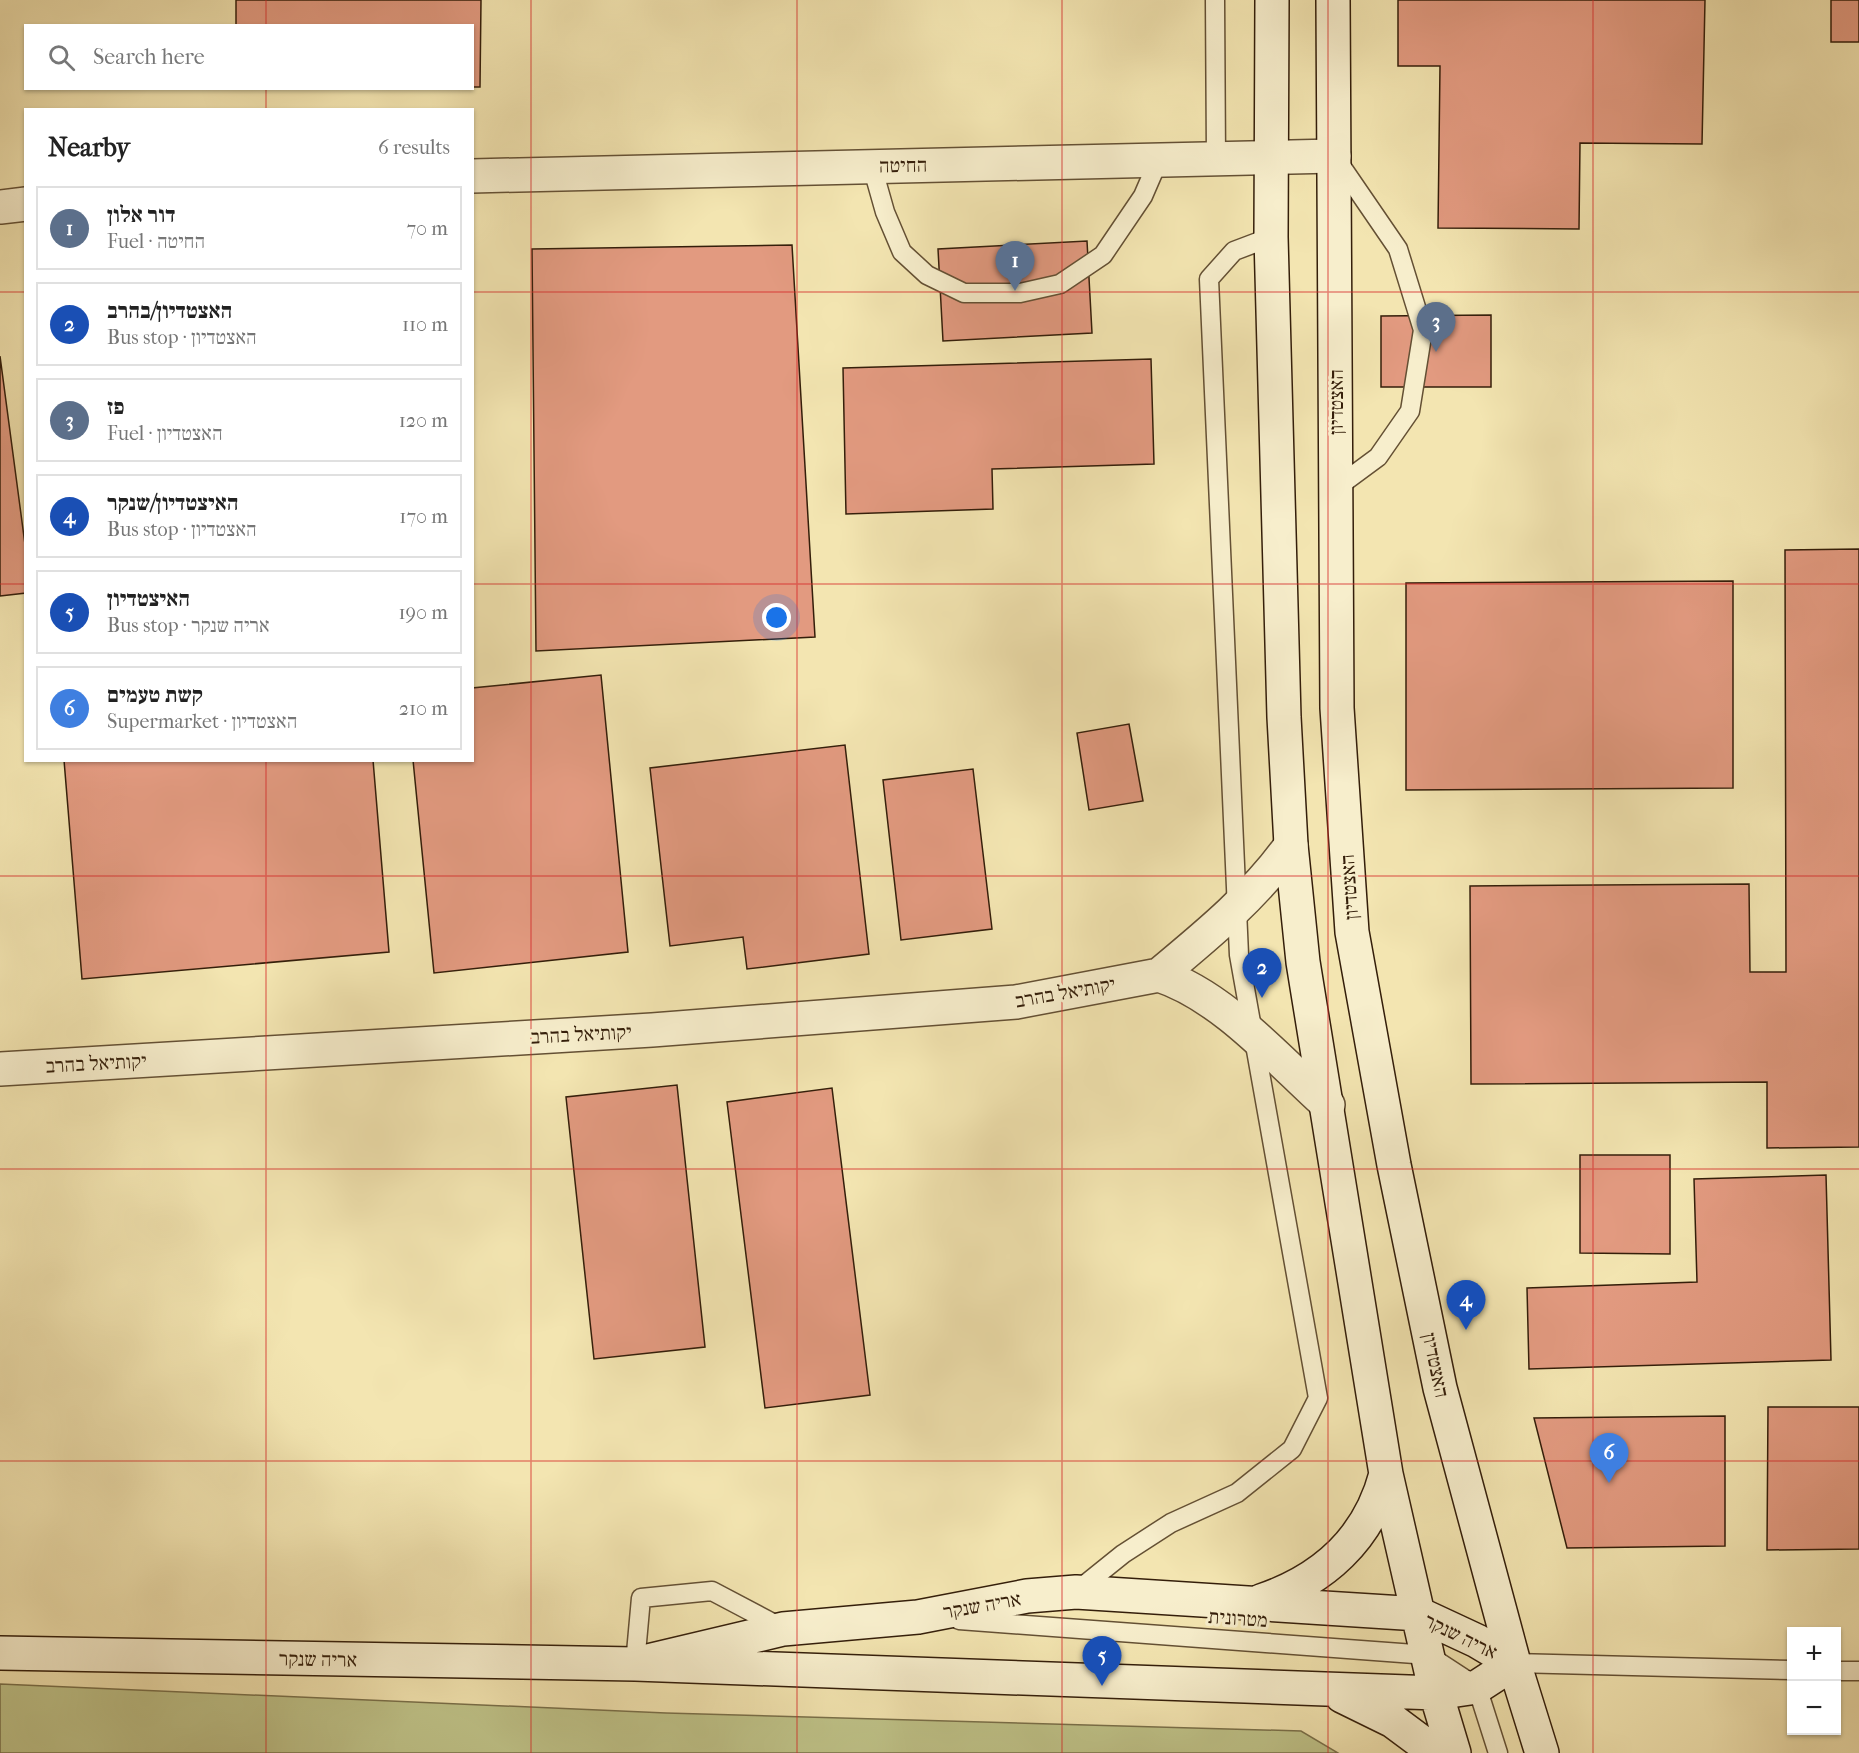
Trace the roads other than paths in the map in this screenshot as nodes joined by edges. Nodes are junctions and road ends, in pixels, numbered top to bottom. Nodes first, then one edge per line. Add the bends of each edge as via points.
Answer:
1 (1215, 0) edge
2 (1272, 0) edge
3 (1333, 0) edge
4 (1334, 156) junction
5 (1273, 157) junction
6 (1216, 158) junction
7 (1159, 159) junction
8 (872, 166) junction
9 (474, 176) edge
10 (24, 204) edge
11 (0, 207) edge
12 (1271, 237) junction
13 (1336, 488) junction
14 (1291, 845) junction
15 (1237, 905) junction
16 (1159, 975) junction
17 (1255, 1040) junction
18 (0, 1069) edge
19 (1328, 1105) junction
20 (1386, 1474) junction
21 (1076, 1592) junction
22 (1255, 1603) junction
23 (1419, 1614) junction
24 (918, 1617) junction
25 (783, 1629) junction
26 (0, 1653) edge
27 (1428, 1655) junction
28 (1514, 1663) junction
29 (635, 1664) junction
30 (1787, 1670) edge
31 (1841, 1671) edge
32 (1859, 1671) edge
33 (1478, 1687) junction
34 (1323, 1690) junction
35 (1436, 1693) junction
36 (1436, 1753) edge
37 (1454, 1753) edge
38 (1498, 1753) edge
39 (1542, 1753) edge

1 - 6 lane
2 - 5 street
3 - 4 street, האצטדיון
4 - 5 street, החיטה
4 - 13 street, האצטדיון
4 - 13 lane via 1398,249 1423,330 1410,411 1378,457
5 - 6 street, החיטה
5 - 12 street
6 - 7 street, החיטה
7 - 8 street, החיטה
7 - 8 lane via 1143,196 1103,255 1060,284 1020,293 964,293 927,275 902,252
8 - 9 street, החיטה
10 - 11 street
12 - 14 street
12 - 15 lane via 1234,251 1209,279
13 - 28 street, האצטדיון via 1337,708 1352,932 1440,1388
14 - 15 street
14 - 19 street via 1303,962
15 - 16 street
15 - 17 lane via 1239,956
16 - 17 street via 1201,994
16 - 18 street, יקותיאל בהרב via 1016,1002 652,1030
17 - 19 street
17 - 21 lane via 1318,1398 1292,1449 1237,1493 1171,1523 1123,1554
19 - 20 street
20 - 22 street via 1381,1494 1364,1525 1341,1554 1291,1591
20 - 23 street
21 - 22 street, אריה שנקר
21 - 24 street, אריה שנקר via 1027,1596
22 - 23 street, אריה שנקר
23 - 27 street
23 - 28 street, אריה שנקר
24 - 25 street, אריה שנקר
24 - 27 lane, מטרונית
25 - 29 street, אריה שנקר
25 - 29 lane via 712,1591 641,1598
26 - 29 street, אריה שנקר
27 - 33 lane, מטרונית
27 - 35 street
28 - 30 lane
28 - 33 street, אריה שנקר
28 - 39 street, האצטדיון
29 - 34 street, אריה שנקר
31 - 32 lane
33 - 35 street, אריה שנקר
33 - 38 lane
34 - 35 street, אריה שנקר
34 - 36 street via 1370,1707
35 - 37 street

